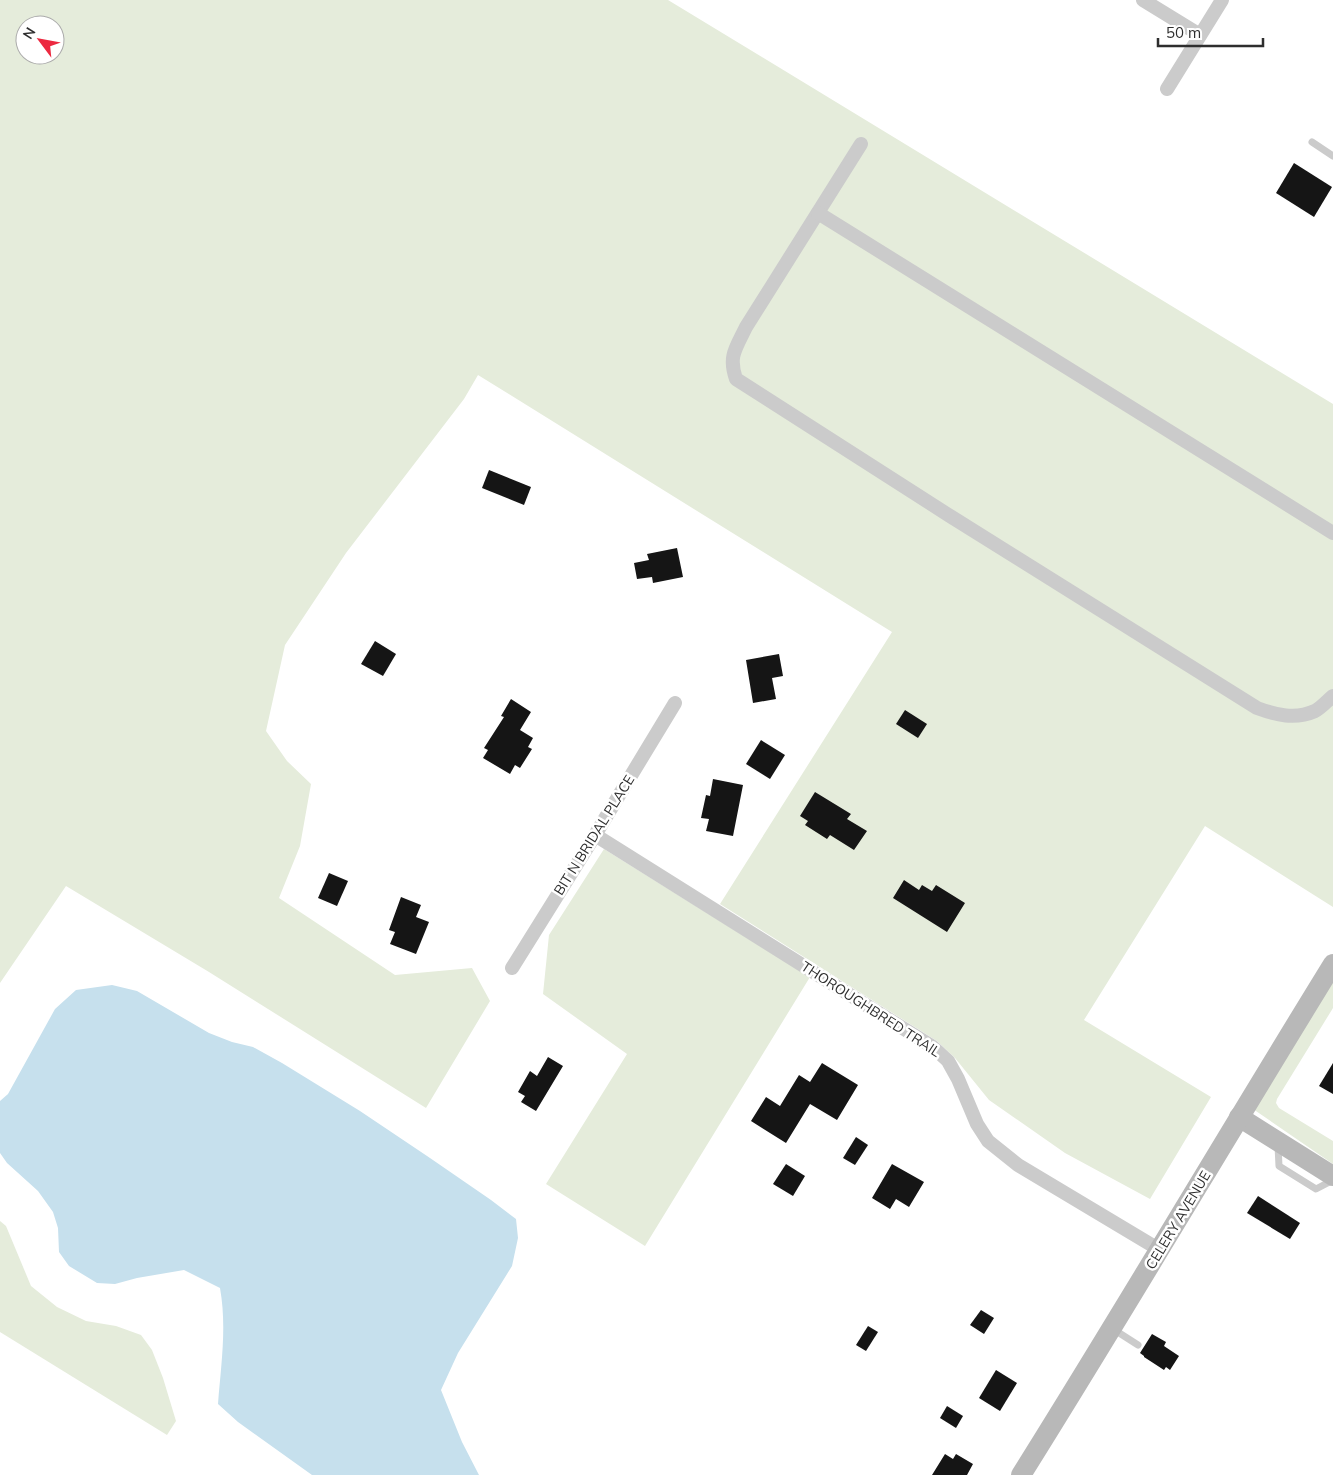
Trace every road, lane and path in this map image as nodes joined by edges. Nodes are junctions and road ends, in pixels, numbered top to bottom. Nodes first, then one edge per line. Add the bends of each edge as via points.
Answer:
1 (1143, 0) edge
2 (1222, 0) edge
3 (1200, 35) junction
4 (1167, 89) dead end
5 (1312, 142) dead end
6 (861, 144) dead end
7 (1333, 156) edge
8 (818, 212) junction
9 (1333, 533) edge
10 (1333, 696) edge
11 (675, 702) dead end
12 (595, 835) junction
13 (1333, 964) edge
14 (512, 968) dead end
15 (1239, 1117) junction
16 (1277, 1141) junction
17 (1333, 1176) edge
18 (1333, 1180) edge
19 (1160, 1250) junction
20 (1112, 1329) junction
21 (1138, 1345) dead end
22 (1021, 1475) edge

1 - 3 street
2 - 3 street
3 - 4 street
5 - 7 lane
6 - 8 street
8 - 9 street
8 - 10 street via 734,351 732,366 736,379 1257,708 1276,715 1298,716 1316,711
11 - 12 street, BIT N BRIDAL PLACE
12 - 14 street, BIT N BRIDAL PLACE
12 - 19 street, THOROUGHBRED TRAIL via 933,1047 948,1061 988,1141 1018,1165
13 - 15 main road, CELERY AVENUE
15 - 16 main road
15 - 19 main road, CELERY AVENUE
16 - 17 main road
16 - 18 lane via 1279,1166 1316,1189
19 - 20 main road, CELERY AVENUE
20 - 21 lane
20 - 22 main road, CELERY AVENUE

